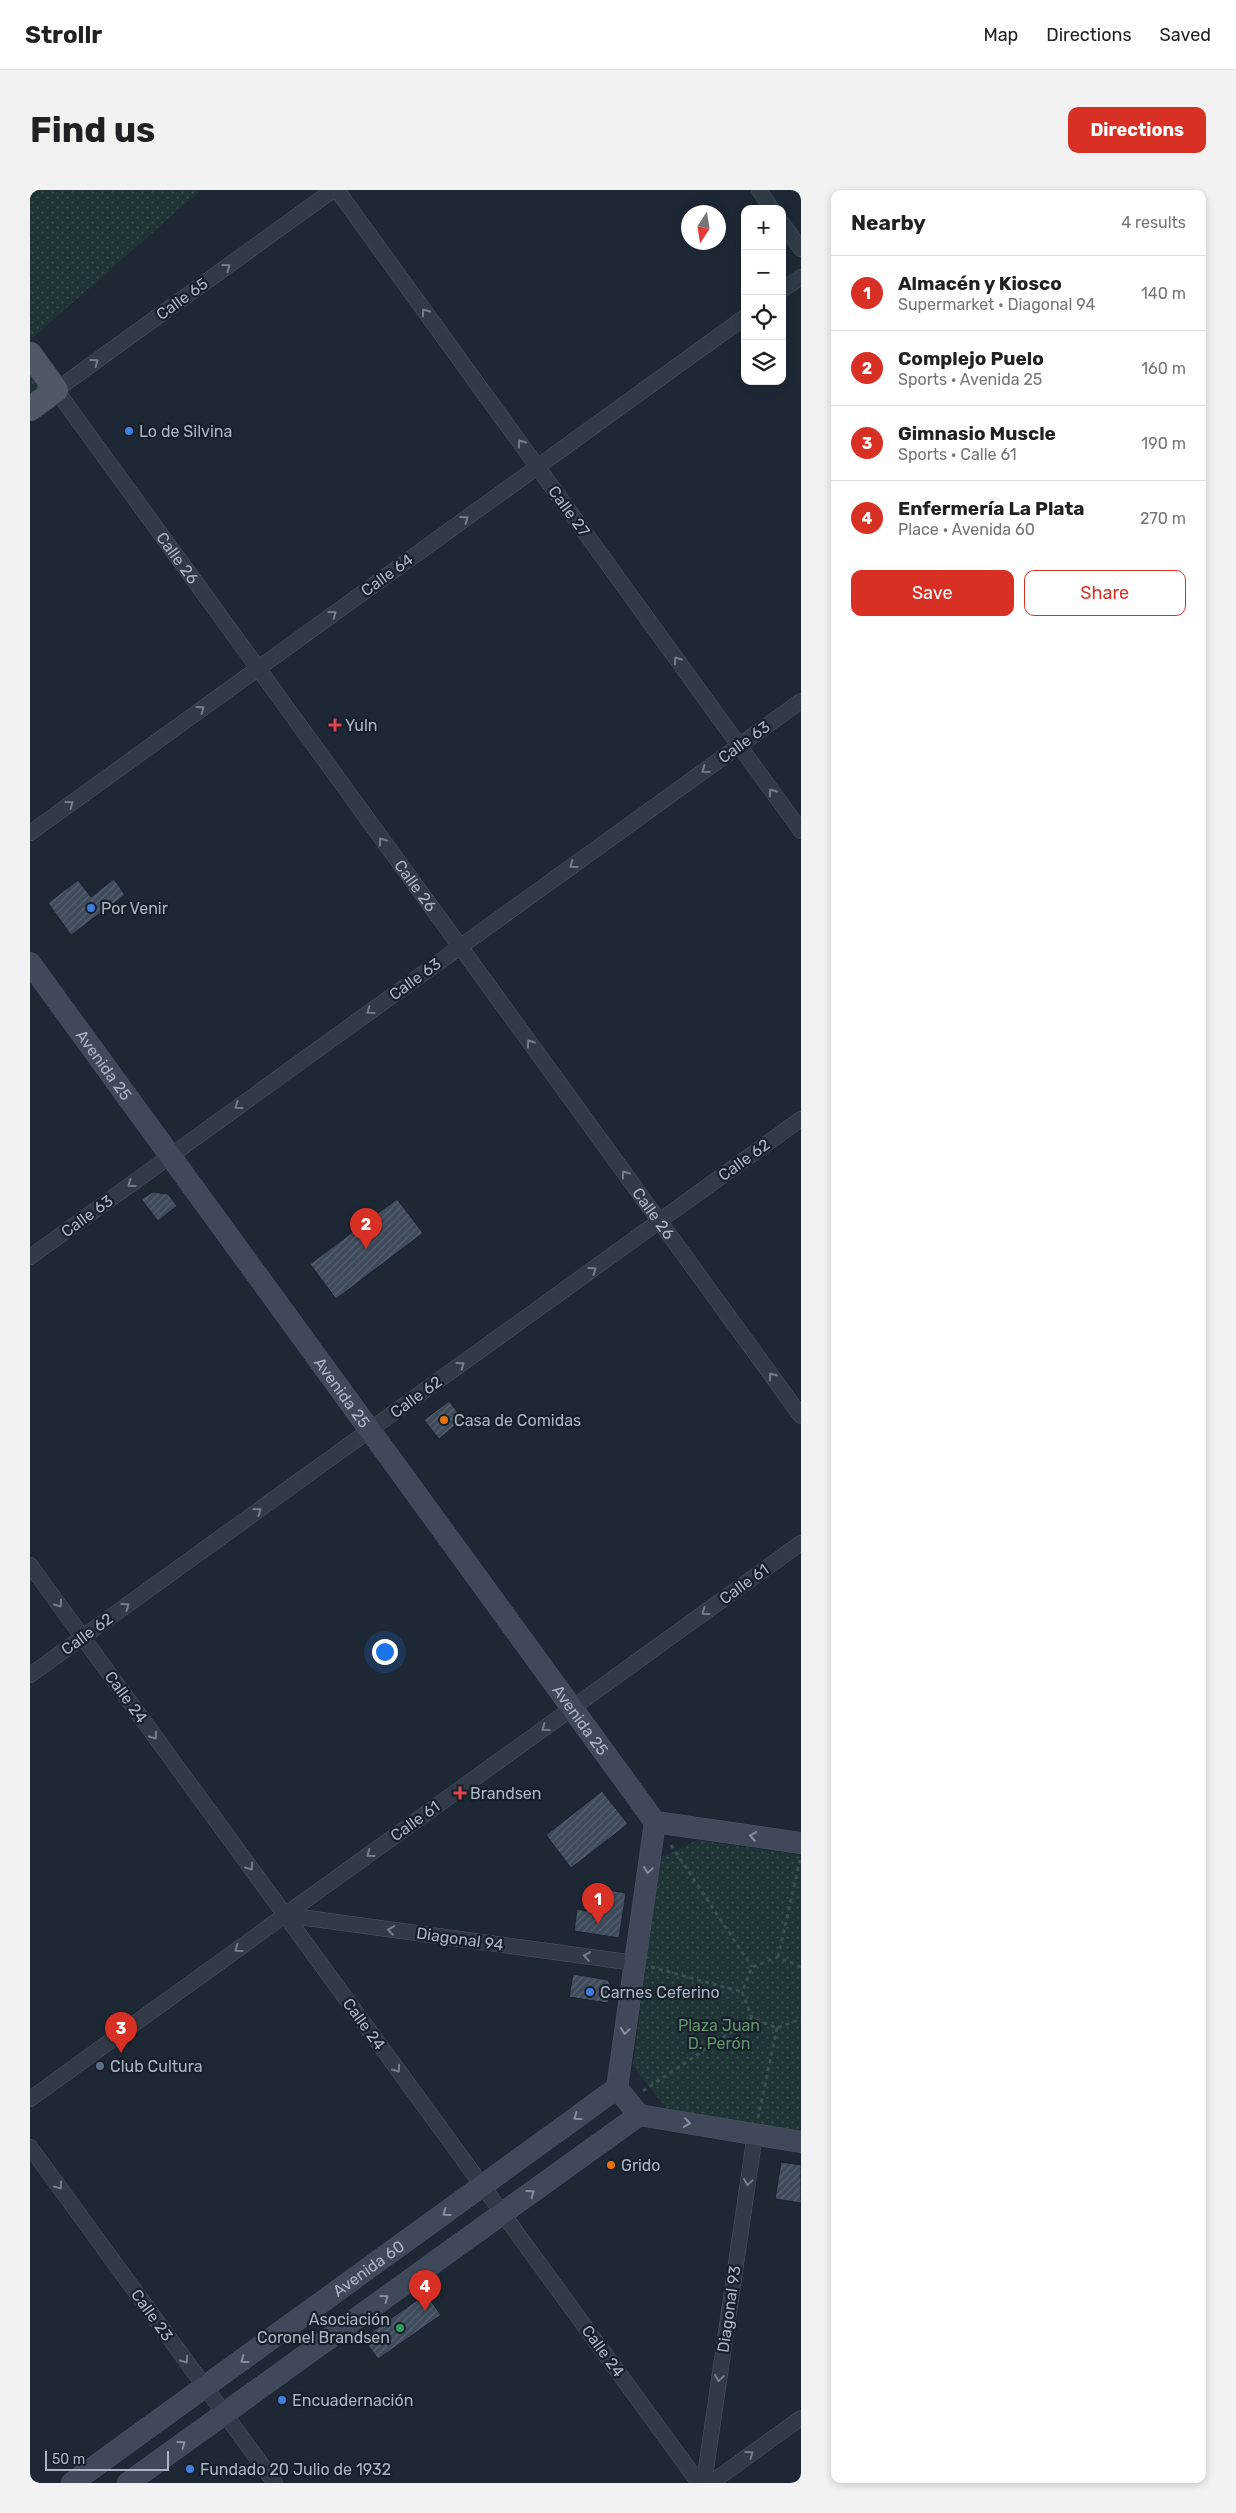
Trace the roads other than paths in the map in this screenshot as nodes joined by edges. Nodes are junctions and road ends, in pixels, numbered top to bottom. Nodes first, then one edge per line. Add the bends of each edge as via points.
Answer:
1 (335, 190) edge
2 (758, 190) edge
3 (769, 205) edge
4 (786, 228) edge
5 (801, 248) edge
6 (801, 277) edge
7 (786, 287) edge
8 (741, 320) edge
9 (30, 354) edge
10 (56, 390) junction
11 (30, 409) edge
12 (538, 467) junction
13 (257, 669) junction
14 (801, 700) edge
15 (739, 745) junction
16 (801, 831) edge
17 (30, 833) edge
18 (460, 947) junction
19 (30, 963) edge
20 (801, 1119) edge
21 (170, 1156) junction
22 (660, 1221) junction
23 (30, 1257) edge
24 (801, 1416) edge
25 (370, 1430) junction
26 (801, 1543) edge
27 (30, 1565) edge
28 (83, 1637) junction
29 (30, 1675) edge
30 (572, 1708) junction
31 (655, 1822) junction
32 (801, 1843) edge
33 (285, 1915) junction
34 (635, 1963) junction
35 (30, 2099) edge
36 (628, 2102) junction
37 (755, 2134) junction
38 (801, 2142) edge
39 (30, 2147) edge
40 (483, 2187) junction
41 (502, 2213) junction
42 (205, 2387) junction
43 (224, 2414) junction
44 (801, 2418) edge
45 (72, 2483) edge
46 (128, 2483) edge
47 (275, 2483) edge
48 (699, 2483) edge
49 (704, 2483) edge
50 (711, 2483) edge

10 -> 1 street, Calle 65
12 -> 1 street, Calle 27
2 - 3 street
4 - 5 street
6 - 7 street
8 - 12 street, Calle 64
9 - 10 main road, Calle 26
10 - 11 main road, Calle 65
10 - 13 street, Calle 26
13 -> 12 street, Calle 64
15 -> 12 street, Calle 27
17 -> 13 street, Calle 64
18 -> 13 street, Calle 26
14 - 15 street, Calle 63
16 -> 15 street, Calle 27
15 -> 18 street, Calle 63
18 -> 21 street, Calle 63
22 -> 18 street, Calle 26
19 - 21 main road, Avenida 25
20 - 22 street, Calle 62
21 -> 23 street, Calle 63
21 - 25 main road, Avenida 25
24 -> 22 street, Calle 26
25 -> 22 street, Calle 62
28 -> 25 street, Calle 62
25 - 30 main road, Avenida 25
26 -> 30 street, Calle 61
27 -> 28 street, Calle 24
28 - 29 street, Calle 62
28 -> 33 street, Calle 24
30 - 31 main road, Avenida 25
30 -> 33 street, Calle 61
32 -> 31 main road
31 -> 34 main road
34 -> 33 street, Diagonal 94
33 -> 35 street, Calle 61
33 -> 40 street, Calle 24
34 -> 36 main road
36 -> 37 main road
36 -> 40 main road, Avenida 60
41 -> 36 main road, Avenida 60
37 - 38 main road
37 -> 49 street, Diagonal 93
39 -> 42 street, Calle 23
40 - 41 street, Calle 24
40 -> 42 main road, Avenida 60
43 -> 41 main road, Avenida 60
41 - 48 street, Calle 24
42 - 43 street, Calle 23
42 - 45 main road, Avenida 60
46 -> 43 main road, Avenida 60
43 - 47 street, Calle 23
50 -> 44 street

